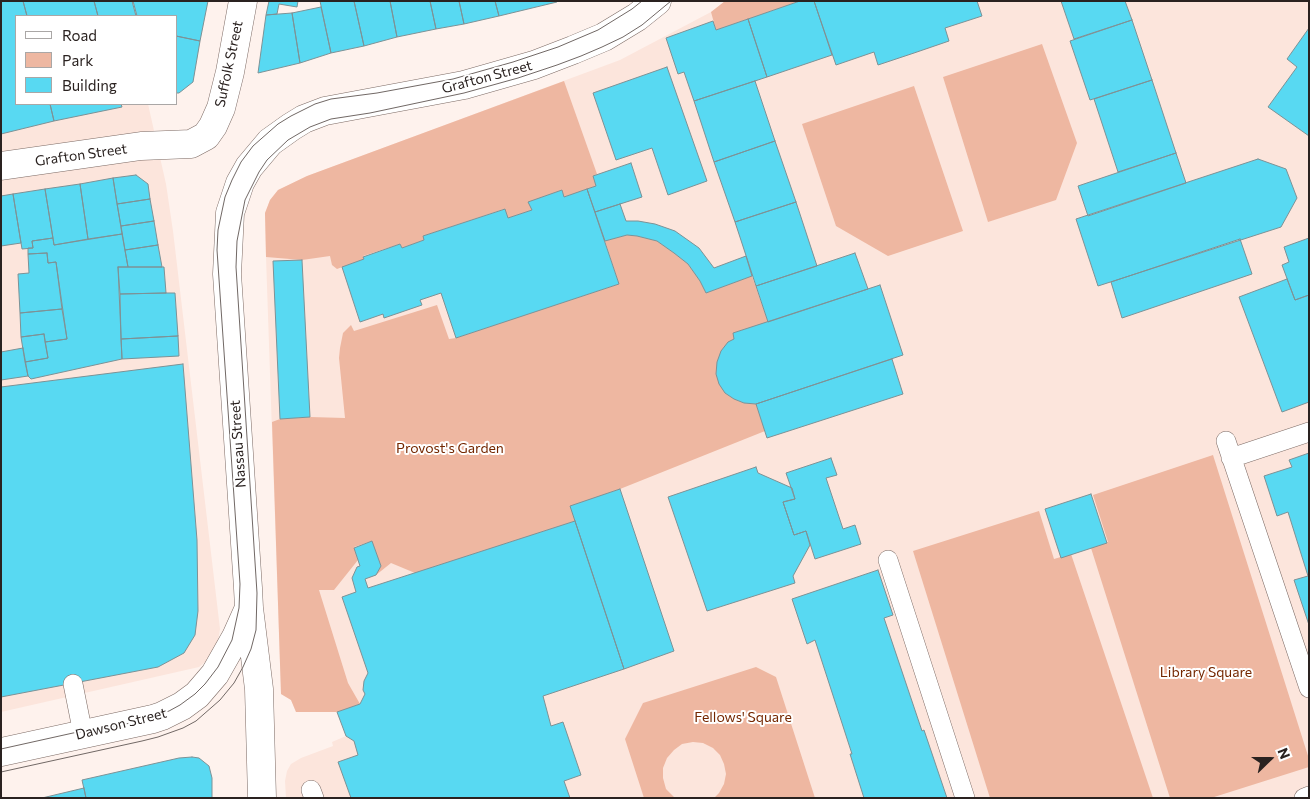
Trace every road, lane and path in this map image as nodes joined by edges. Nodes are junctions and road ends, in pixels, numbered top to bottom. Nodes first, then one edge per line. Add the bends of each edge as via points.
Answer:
1 (242, 1) edge
2 (657, 1) edge
3 (304, 120) joint
4 (213, 126) joint
5 (1, 166) edge
6 (1309, 432) edge
7 (888, 560) dead end
8 (249, 608) junction
9 (73, 684) dead end
10 (1309, 688) edge
11 (83, 734) junction
12 (1, 752) edge
13 (1309, 796) edge
14 (262, 798) edge
15 (965, 798) edge
16 (1304, 798) edge

1 - 4 main road, Suffolk Street via 230,72
2 - 3 main road, Grafton Street via 604,37 534,65 464,86 325,111
3 - 8 main road, Nassau Street via 270,142 249,167 230,213 227,274
4 - 5 main road, Grafton Street via 206,136 191,144 141,146
6 - 10 lane via 1229,450
7 - 15 lane
8 - 11 main road, Dawson Street via 222,664 206,686 182,706 162,716
8 - 14 main road, Nassau Street via 259,689
9 - 11 lane
11 - 12 main road, Dawson Street
13 - 16 lane

